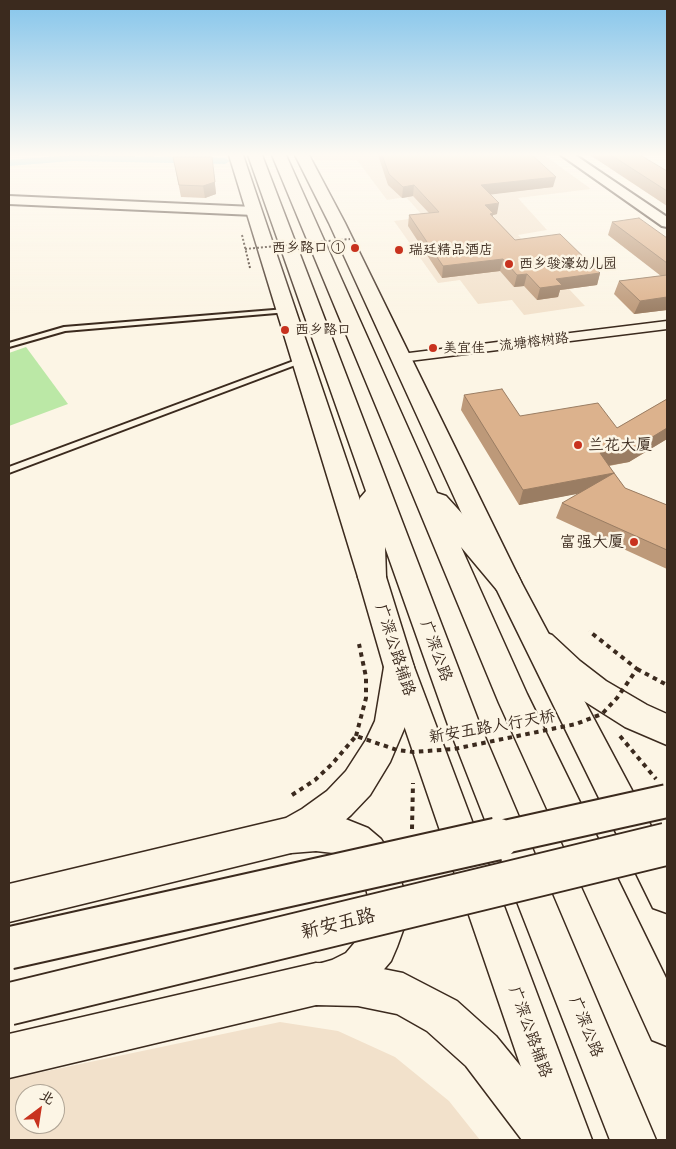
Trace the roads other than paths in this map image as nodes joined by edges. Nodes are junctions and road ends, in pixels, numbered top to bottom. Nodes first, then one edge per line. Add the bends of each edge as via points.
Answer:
1 (102, 209) edge
2 (245, 209) edge
3 (274, 209) edge
4 (302, 209) edge
5 (330, 209) edge
6 (646, 209) edge
7 (247, 222) junction
8 (667, 223) edge
9 (286, 311) junction
10 (667, 325) edge
11 (9, 345) edge
12 (401, 358) junction
13 (302, 361) junction
14 (9, 470) edge
15 (372, 479) junction
16 (422, 484) junction
17 (372, 577) junction
18 (507, 582) junction
19 (538, 642) junction
20 (399, 667) junction
21 (667, 730) edge
22 (664, 794) edge
23 (291, 835) junction
24 (667, 844) edge
25 (667, 894) edge
26 (9, 903) edge
27 (9, 948) edge
28 (316, 984) junction
29 (9, 1004) edge
30 (667, 1025) edge
31 (9, 1056) edge
32 (548, 1140) edge
33 (569, 1140) edge
34 (632, 1140) edge

1 - 7 street
2 - 7 main road, 广深公路辅路
3 - 15 main road, 广深公路
4 - 16 main road
5 - 12 main road
6 - 8 street
7 - 9 main road, 广深公路辅路
9 - 11 lane via 64,329
9 - 13 main road, 广深公路辅路
10 - 12 street, 流塘榕树路
12 - 18 main road
13 - 14 lane
13 - 17 main road, 广深公路辅路
15 - 17 main road
15 - 34 main road, 广深公路 via 464,725
16 - 18 main road
16 - 30 main road via 515,703
17 - 20 main road, 广深公路辅路
18 - 19 main road
19 - 21 main road via 595,691
19 - 25 main road
20 - 23 main road via 391,722 358,783 315,822
20 - 33 main road, 广深公路辅路
22 - 27 main road, bridge
23 - 26 main road
23 - 28 main road via 338,834 355,841 368,852 381,872 387,896 386,922 377,947 360,967 337,979
24 - 29 main road, 新安五路, bridge
28 - 31 main road
28 - 32 main road via 358,985 403,994 442,1016 481,1051

